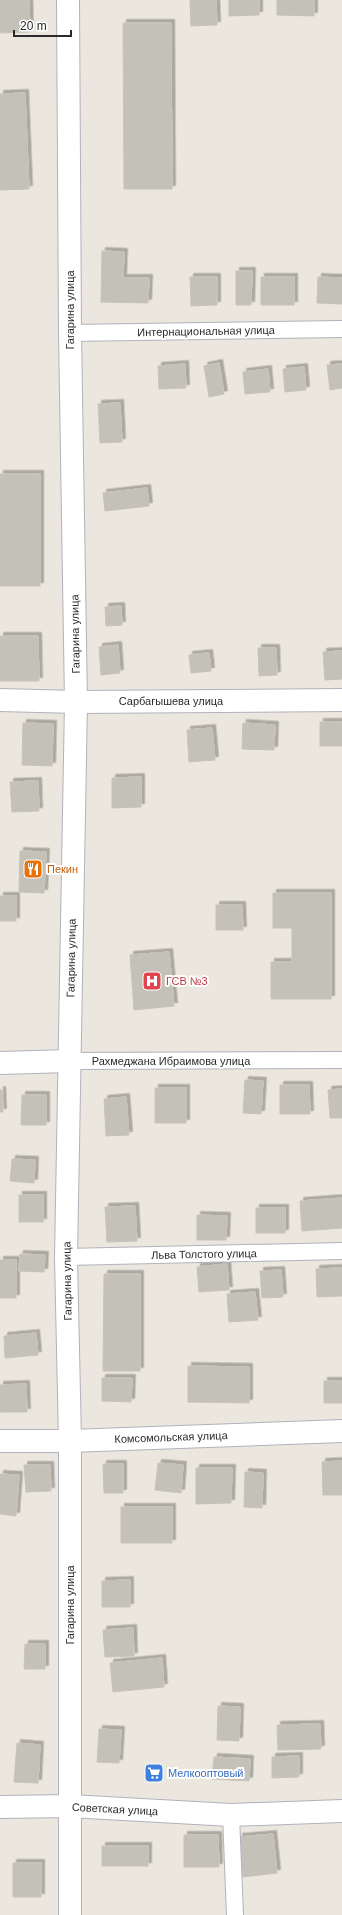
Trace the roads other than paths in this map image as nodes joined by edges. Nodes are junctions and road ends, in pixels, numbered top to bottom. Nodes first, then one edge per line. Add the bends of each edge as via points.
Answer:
1 (68, 0) edge
2 (342, 328) edge
3 (70, 333) junction
4 (0, 700) edge
5 (342, 700) edge
6 (76, 702) junction
7 (342, 1060) edge
8 (69, 1061) junction
9 (0, 1063) edge
10 (342, 1251) edge
11 (66, 1257) junction
12 (342, 1431) edge
13 (0, 1441) edge
14 (70, 1441) junction
15 (70, 1806) junction
16 (0, 1807) edge
17 (342, 1811) edge
18 (231, 1815) junction
19 (70, 1915) edge
20 (235, 1915) edge

1 - 3 main road, Гагарина улица
2 - 3 street, Интернациональная улица
3 - 6 main road, Гагарина улица
4 - 6 main road, Сарбагышева улица
5 - 6 main road, Сарбагышева улица
6 - 8 main road, Гагарина улица
7 - 8 street, Рахмеджана Ибраимова улица
8 - 9 main road, Рахмеджана Ибраимова улица
8 - 11 main road, Гагарина улица
10 - 11 street, Льва Толстого улица
11 - 14 main road, Гагарина улица
12 - 14 main road, Комсомольская улица
13 - 14 main road, Комсомольская улица
14 - 15 main road, Гагарина улица
15 - 16 main road, Советская улица
15 - 18 main road, Советская улица
15 - 19 main road, Гагарина улица
17 - 18 main road, Советская улица
18 - 20 street

